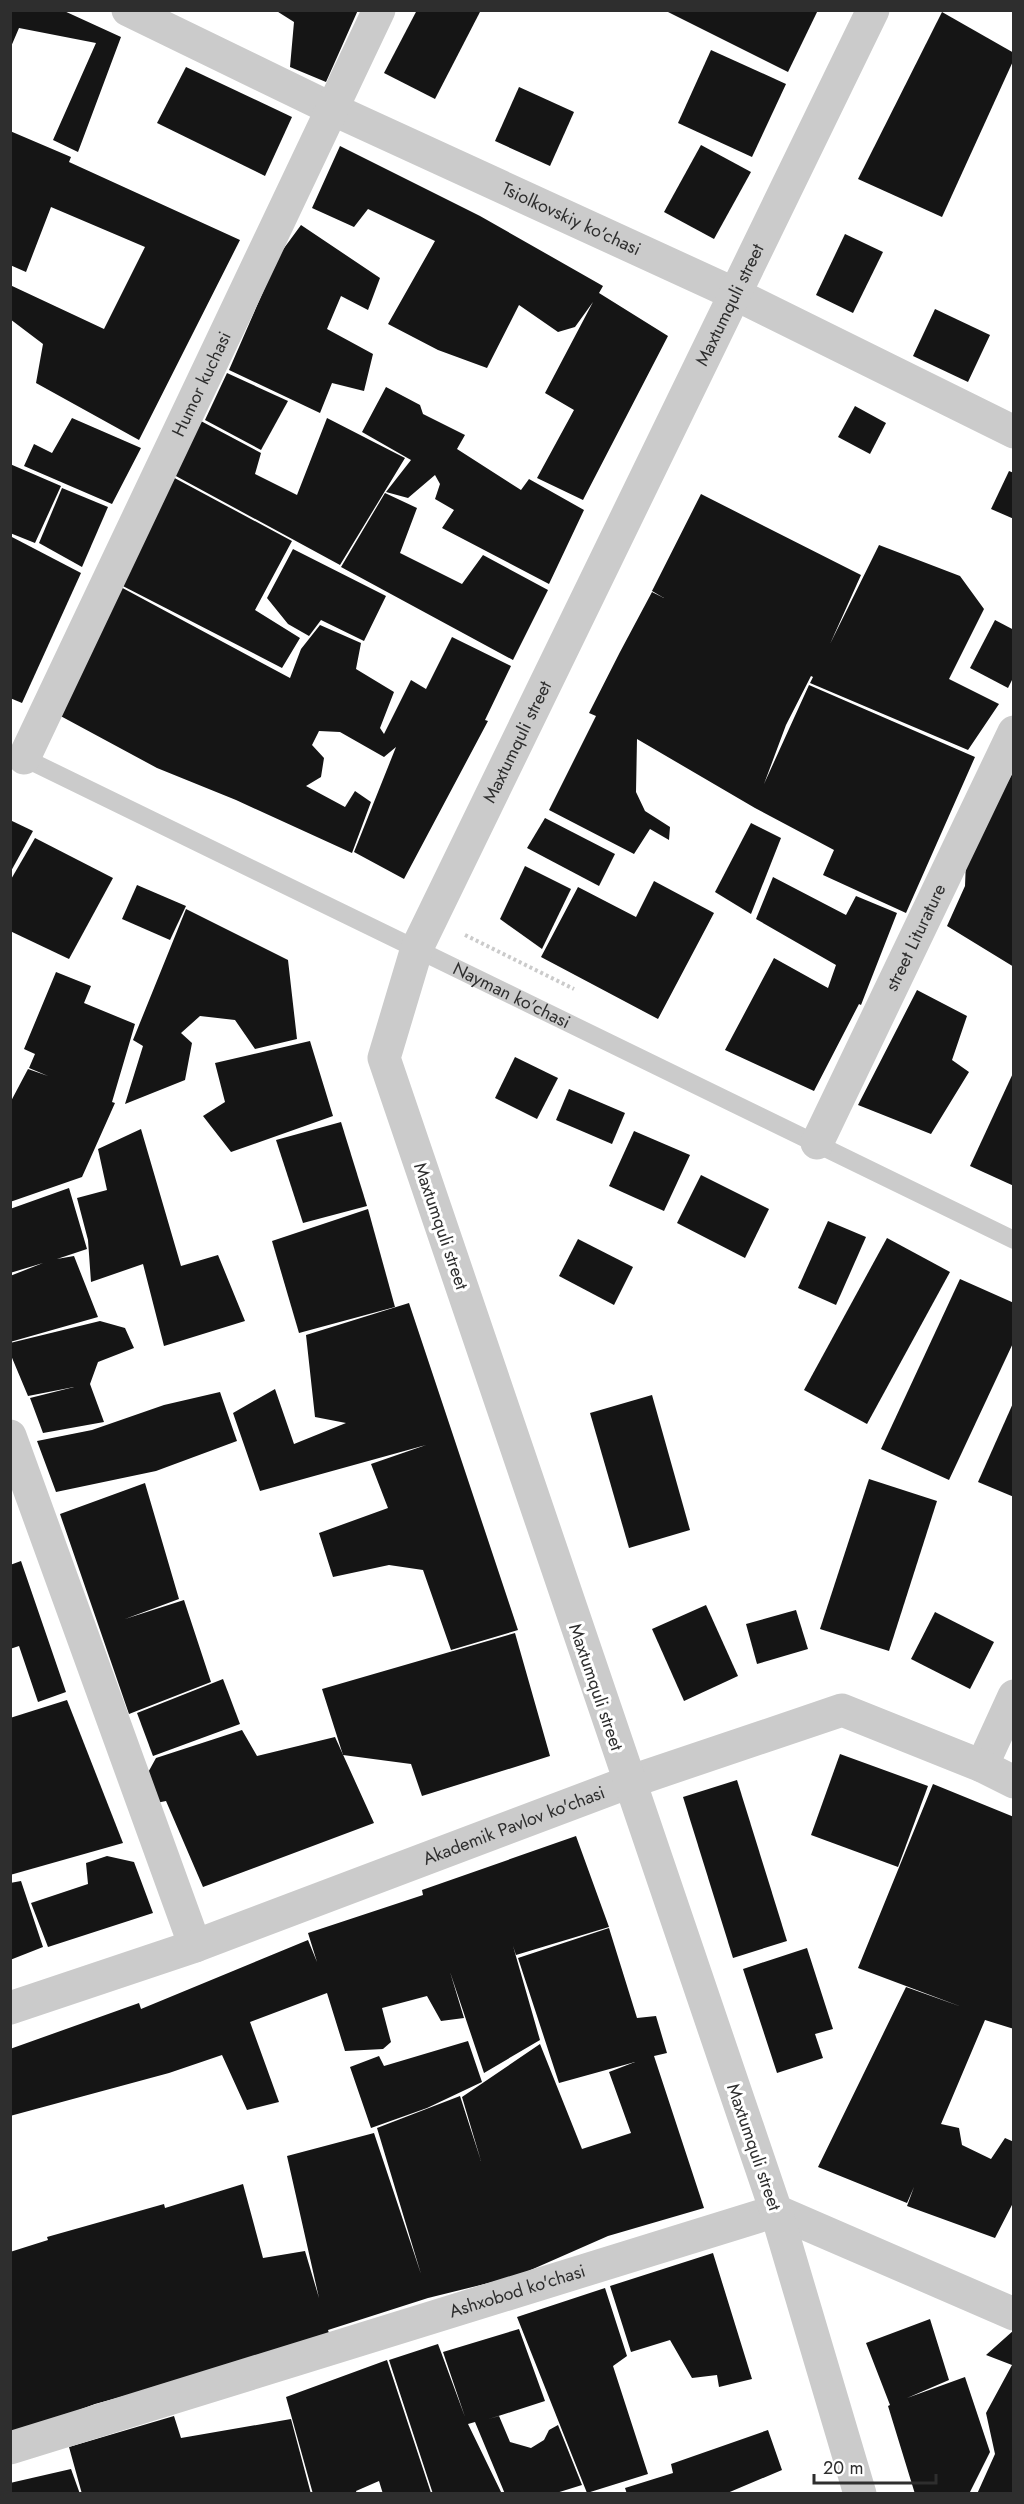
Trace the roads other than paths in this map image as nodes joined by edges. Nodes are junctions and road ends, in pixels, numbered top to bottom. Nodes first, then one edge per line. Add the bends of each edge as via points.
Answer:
1 (128, 10) edge
2 (379, 10) edge
3 (873, 10) edge
4 (332, 109) junction
5 (735, 294) junction
6 (1014, 432) edge
7 (1014, 732) edge
8 (17, 755) edge
9 (417, 948) junction
10 (817, 1143) junction
11 (1014, 1240) edge
12 (10, 1436) edge
13 (24, 1519) edge
14 (1014, 1696) edge
15 (982, 1766) junction
16 (629, 1782) junction
17 (1014, 1782) edge
18 (195, 1946) junction
19 (10, 2008) edge
20 (776, 2211) junction
21 (1014, 2314) edge
22 (10, 2448) edge
23 (860, 2493) edge

1 - 4 street, Tsiolkovskiy ko'chasi
2 - 4 street, Humor kuchasi
3 - 5 street, Maxtumquli street
4 - 5 street, Tsiolkovskiy ko'chasi
4 - 8 street, Humor kuchasi
5 - 6 street, Tsiolkovskiy ko'chasi
5 - 9 street, Maxtumquli street
7 - 10 street, street Liturature
8 - 9 lane, Nayman ko'chasi
9 - 10 lane, Nayman ko'chasi
9 - 16 street, Maxtumquli street via 384,1058
10 - 11 lane, Nayman ko'chasi
12 - 13 street
13 - 18 street
14 - 15 street
15 - 16 street, Akademik Pavlov ko'chasi via 842,1710
15 - 17 street, Akademik Pavlov ko'chasi
16 - 18 street, Akademik Pavlov ko'chasi
16 - 20 street, Maxtumquli street
18 - 19 street, Akademik Pavlov ko'chasi
20 - 21 street
20 - 22 street, Ashxobod ko'chasi
20 - 23 street, Maxtumquli street

